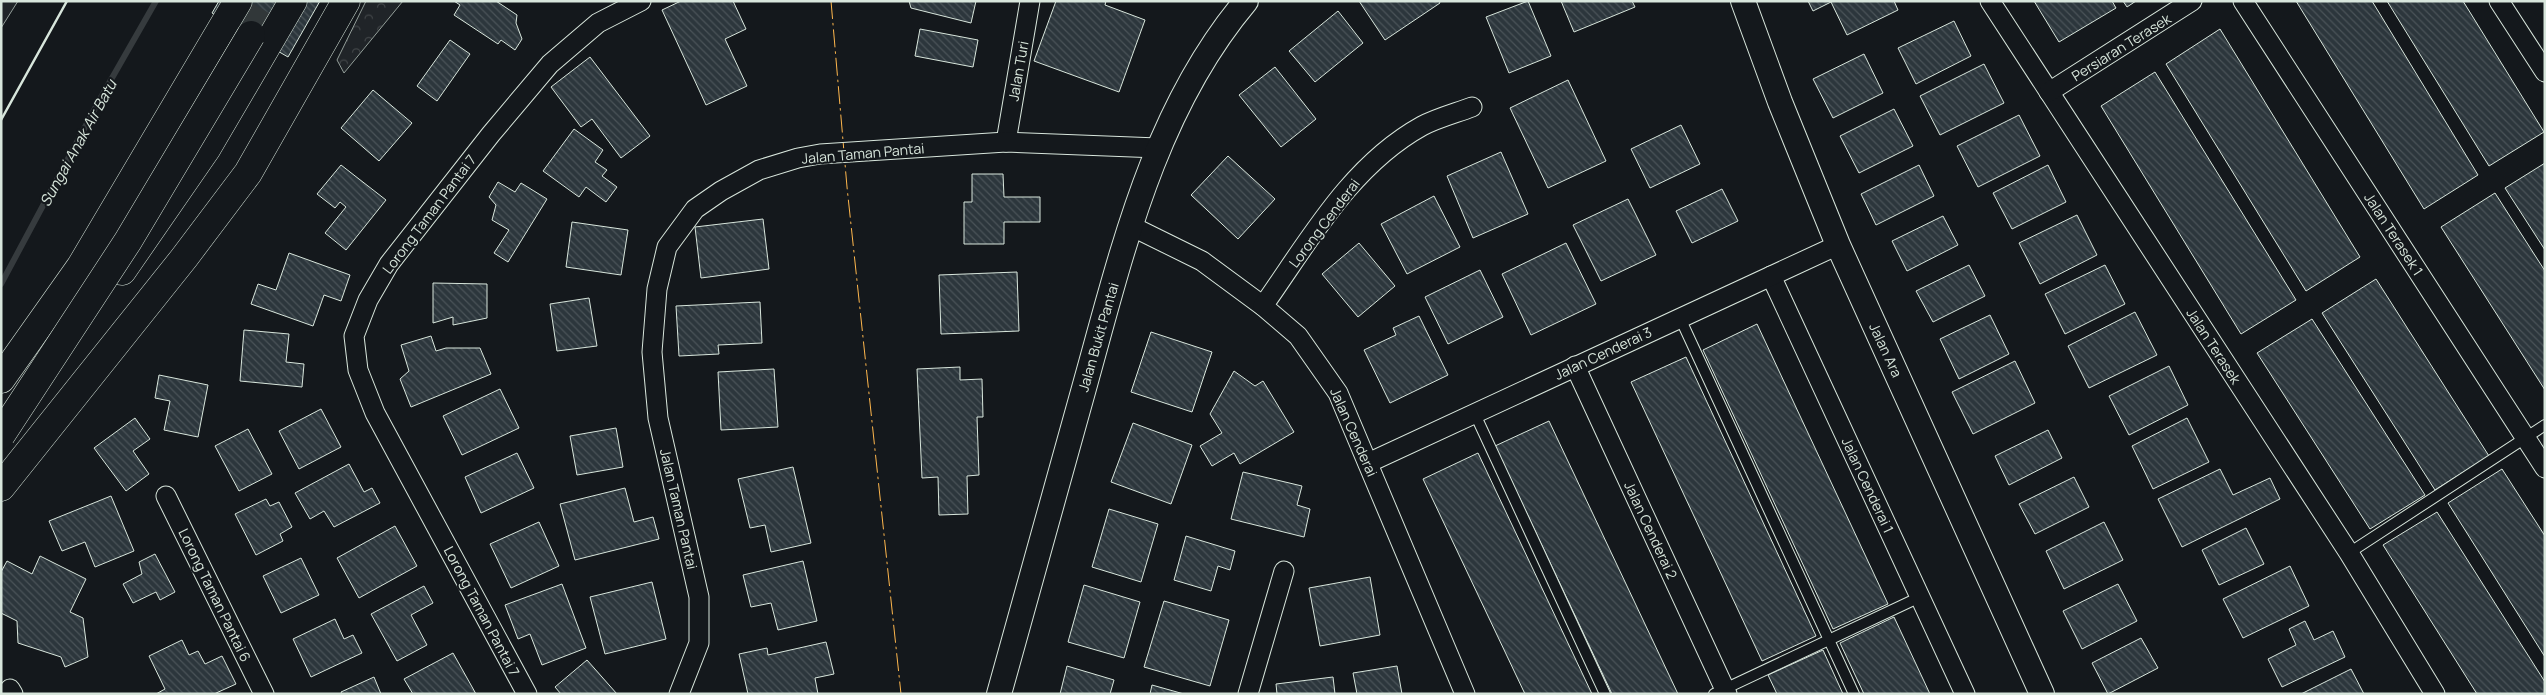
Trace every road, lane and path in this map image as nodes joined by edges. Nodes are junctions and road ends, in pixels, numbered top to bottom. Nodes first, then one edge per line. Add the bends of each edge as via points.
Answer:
1 (238, 1) edge
2 (293, 1) edge
3 (346, 1) edge
4 (641, 1) edge
5 (1030, 1) edge
6 (1246, 1) edge
7 (1743, 1) edge
8 (1990, 1) edge
9 (2192, 1) edge
10 (2243, 1) edge
11 (2499, 1) edge
12 (251, 35) tunnel mouth
13 (2545, 72) edge
14 (2049, 92) junction
15 (1472, 107) dead end
16 (1006, 142) junction
17 (1158, 148) junction
18 (1129, 225) junction
19 (1838, 245) junction
20 (1771, 276) junction
21 (1263, 306) junction
22 (1680, 318) junction
23 (1575, 366) junction
24 (1, 379) edge
25 (1474, 412) junction
26 (1, 423) edge
27 (2545, 426) edge
28 (1, 435) edge
29 (2526, 438) junction
30 (1368, 463) junction
31 (2545, 468) edge
32 (1, 487) edge
33 (166, 496) dead end
34 (2349, 553) junction
35 (1284, 572) dead end
36 (1920, 597) junction
37 (1829, 640) junction
38 (1722, 692) edge
39 (264, 694) edge
40 (527, 694) edge
41 (679, 694) edge
42 (999, 694) edge
43 (1248, 694) edge
44 (1465, 694) edge
45 (1605, 694) edge
46 (1854, 694) edge
47 (1965, 694) edge
48 (2042, 694) edge
49 (2435, 694) edge

1 - 24 highway via 81,266
2 - 26 highway via 207,148 129,264 67,336
3 - 32 highway via 248,173
4 - 40 street, Lorong Taman Pantai 7 via 598,23 550,64 389,264 368,300 354,336 358,370 375,413
5 - 16 street, Jalan Turi
6 - 17 street, Jalan Bukit Pantai via 1208,53
7 - 19 street, Jalan Ara
8 - 14 street, Jalan Terasek
9 - 14 street, Persiaran Terasek
10 - 29 street, Jalan Terasek 1
11 - 13 street
12 - 28 highway, bridge via 128,241
14 - 34 street, Jalan Terasek
15 - 21 street, Lorong Cenderai via 1423,126 1379,154 1344,193
16 - 17 street, Jalan Taman Pantai
16 - 41 street, Jalan Taman Pantai via 820,154 759,170 695,209 667,247 657,289 652,352 656,399 699,596 699,643
17 - 18 street, Jalan Bukit Pantai
18 - 21 street, Jalan Cenderai via 1202,261
18 - 42 street, Jalan Bukit Pantai
19 - 20 street, Jalan Cenderai 3
19 - 48 street, Jalan Ara
20 - 22 street, Jalan Cenderai 3
20 - 36 street, Jalan Cenderai 1
21 - 30 street, Jalan Cenderai via 1298,336 1323,369 1338,393
22 - 23 street, Jalan Cenderai 3
22 - 37 lane
23 - 25 street, Jalan Cenderai 3
23 - 38 street, Jalan Cenderai 2
25 - 30 street, Jalan Cenderai 3
25 - 45 lane
27 - 29 lane
29 - 31 street, Jalan Terasek 1
29 - 34 lane
30 - 44 street, Jalan Cenderai
33 - 39 street, Lorong Taman Pantai 6
34 - 49 street, Jalan Terasek
35 - 43 street
36 - 37 lane
36 - 47 street, Jalan Cenderai 1
37 - 38 lane
37 - 46 lane

